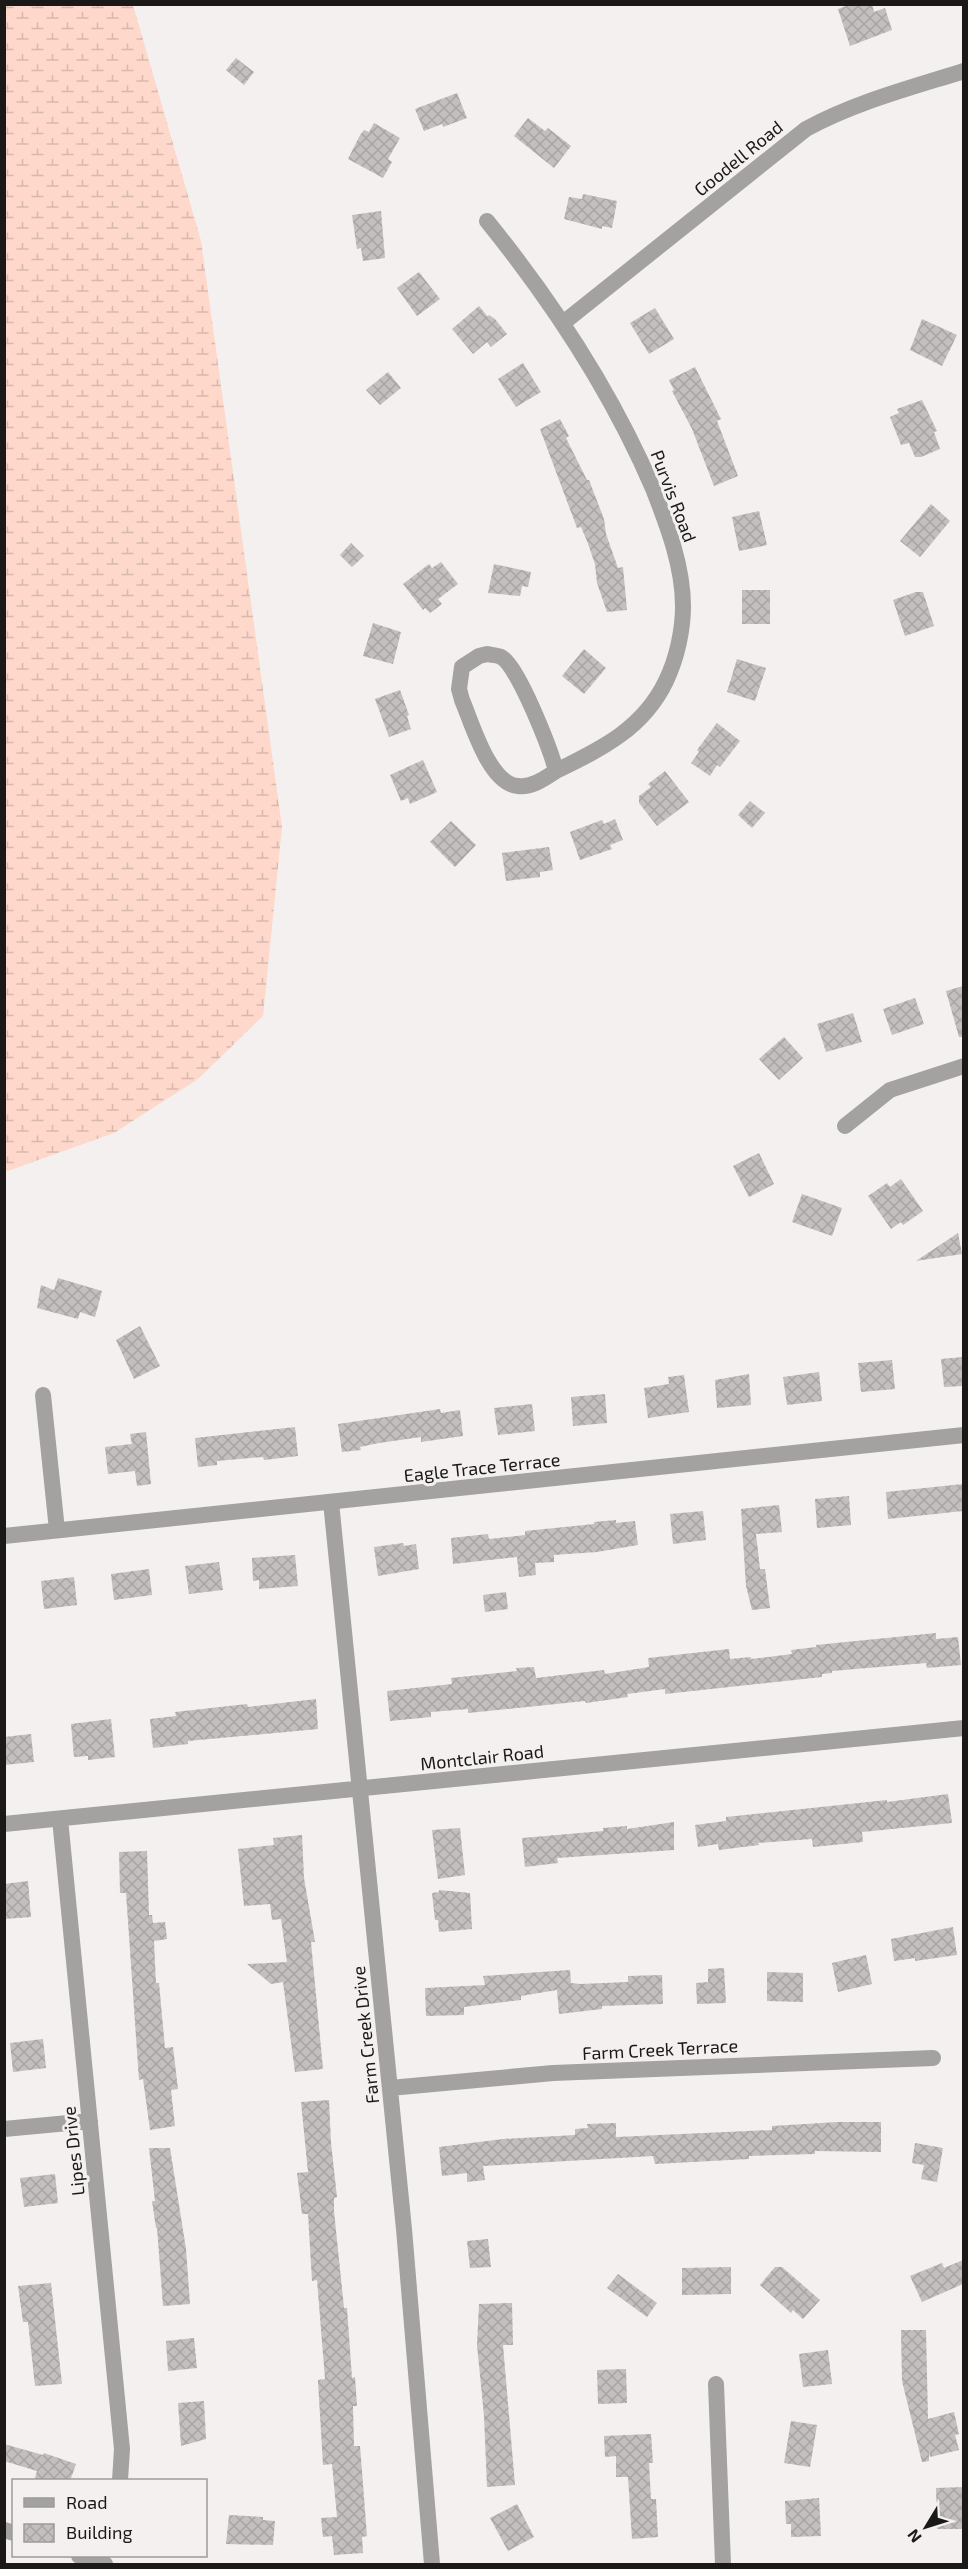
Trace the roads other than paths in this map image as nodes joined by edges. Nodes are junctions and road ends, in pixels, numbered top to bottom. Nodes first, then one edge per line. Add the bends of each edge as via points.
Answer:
1 (963, 71) edge
2 (487, 221) dead end
3 (563, 323) junction
4 (556, 771) junction
5 (963, 1066) edge
6 (845, 1126) dead end
7 (43, 1395) dead end
8 (963, 1436) edge
9 (331, 1502) junction
10 (57, 1530) junction
11 (4, 1536) edge
12 (963, 1728) edge
13 (360, 1788) junction
14 (60, 1819) junction
15 (4, 1824) edge
16 (933, 2058) dead end
17 (390, 2088) junction
18 (90, 2121) junction
19 (4, 2129) edge
20 (716, 2384) dead end
21 (120, 2479) edge
22 (84, 2557) edge
23 (100, 2560) edge
24 (432, 2565) edge
25 (723, 2565) edge

1 - 3 street, Goodell Road via 864,102 806,129
2 - 3 street, Purvis Road
3 - 4 street, Purvis Road via 609,398 648,479 678,564 683,606 679,644 666,681 650,707 607,746
4 - 4 street, Purvis Road via 534,784 518,787 499,778 462,700 460,675 466,662 487,654 501,657 513,668 551,751
5 - 6 street via 890,1090
7 - 10 street
8 - 9 street, Eagle Trace Terrace
9 - 10 street, Eagle Trace Terrace
9 - 13 street, Farm Creek Drive
10 - 11 street, Eagle Trace Terrace
12 - 13 street, Montclair Road
13 - 14 street, Montclair Road
13 - 17 street, Farm Creek Drive
14 - 15 street, Montclair Road
14 - 18 street, Lipes Drive
16 - 17 street, Farm Creek Terrace via 553,2073
17 - 24 street, Farm Creek Drive
18 - 19 street
18 - 21 street, Lipes Drive via 122,2449
20 - 25 street
22 - 23 street

